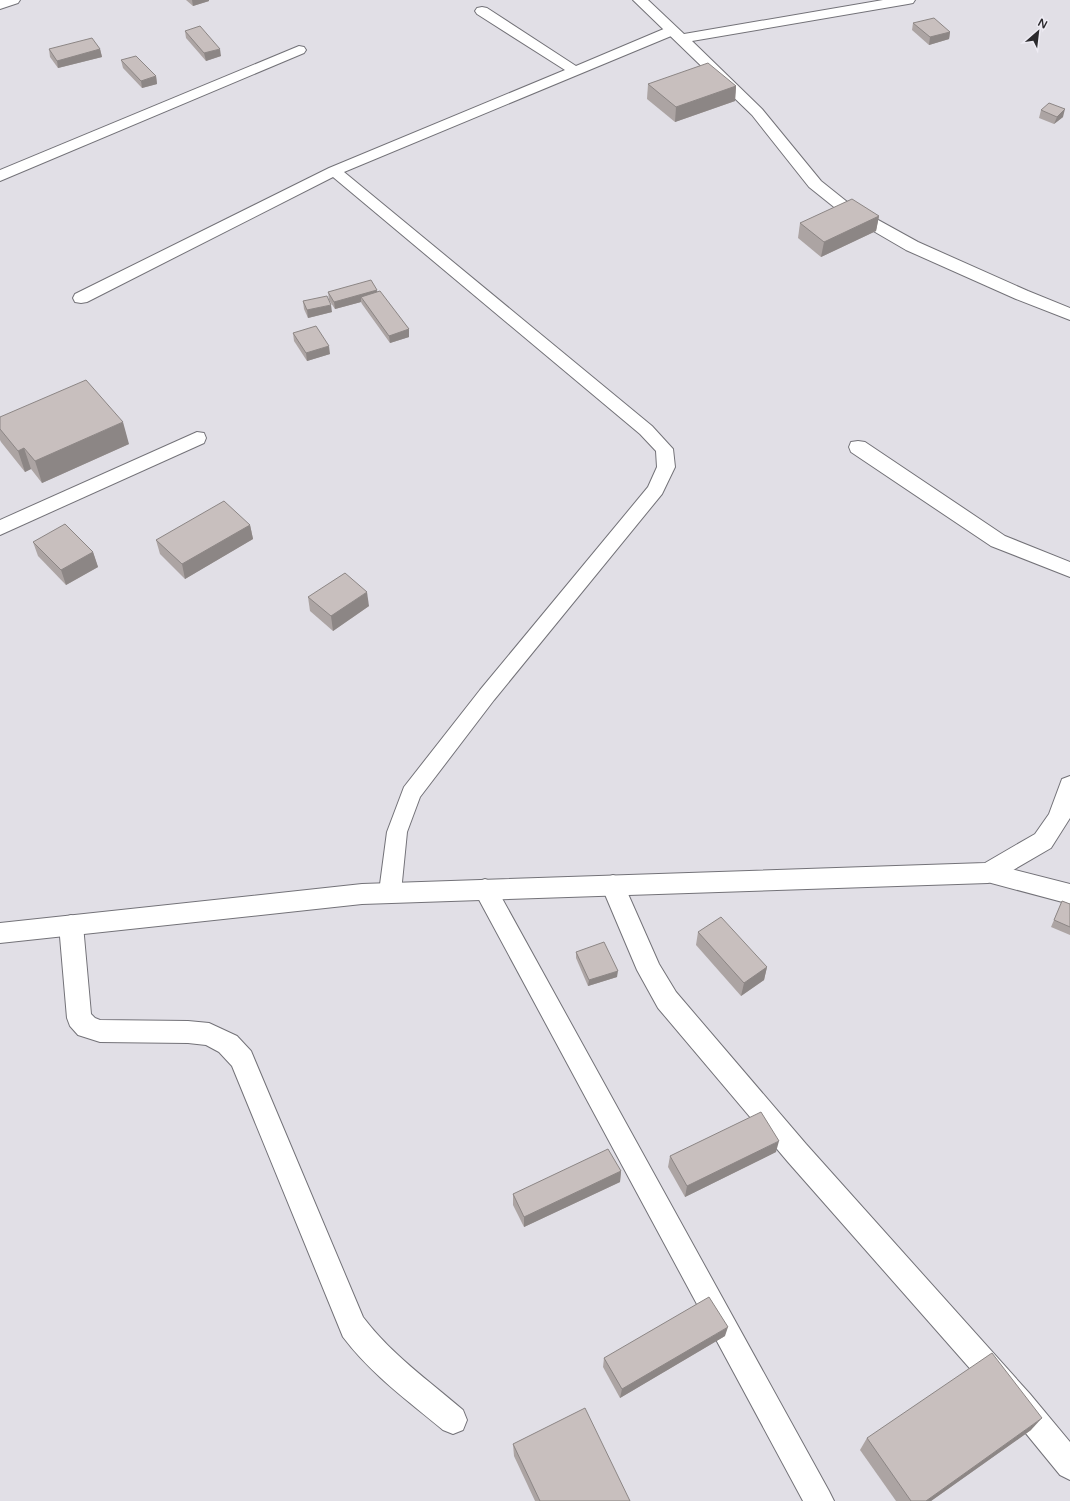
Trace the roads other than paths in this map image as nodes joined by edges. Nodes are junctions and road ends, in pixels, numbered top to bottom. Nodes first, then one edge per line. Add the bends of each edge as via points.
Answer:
1 (13, 0) edge
2 (640, 0) edge
3 (908, 0) edge
4 (0, 4) edge
5 (482, 11) dead end
6 (676, 35) junction
7 (299, 50) dead end
8 (575, 71) junction
9 (334, 171) junction
10 (0, 176) edge
11 (81, 298) dead end
12 (1070, 314) edge
13 (197, 438) dead end
14 (858, 447) dead end
15 (0, 528) edge
16 (1070, 570) edge
17 (1070, 785) edge
18 (988, 873) junction
19 (613, 885) junction
20 (485, 889) junction
21 (390, 892) junction
22 (1070, 894) edge
23 (71, 925) junction
24 (0, 933) edge
25 (453, 1420) dead end
26 (1070, 1465) edge
27 (819, 1501) edge

1 - 4 street
2 - 6 street
3 - 6 street
5 - 8 lane
6 - 8 lane
6 - 12 street via 757,112 815,184 840,204 912,246
7 - 10 street
8 - 9 lane
9 - 11 lane
9 - 21 lane via 646,430 664,449 666,467 656,490 487,695 411,793 398,832
13 - 15 street
14 - 16 street via 998,541
17 - 18 street via 1059,818 1043,841
18 - 19 street
18 - 22 street
19 - 20 street
19 - 26 street via 649,970 667,1000 797,1153 1020,1404
20 - 21 street
20 - 27 street
21 - 23 street
23 - 24 street
23 - 25 street via 79,1018 87,1027 100,1030 209,1034 228,1044 242,1059 353,1327 384,1363

